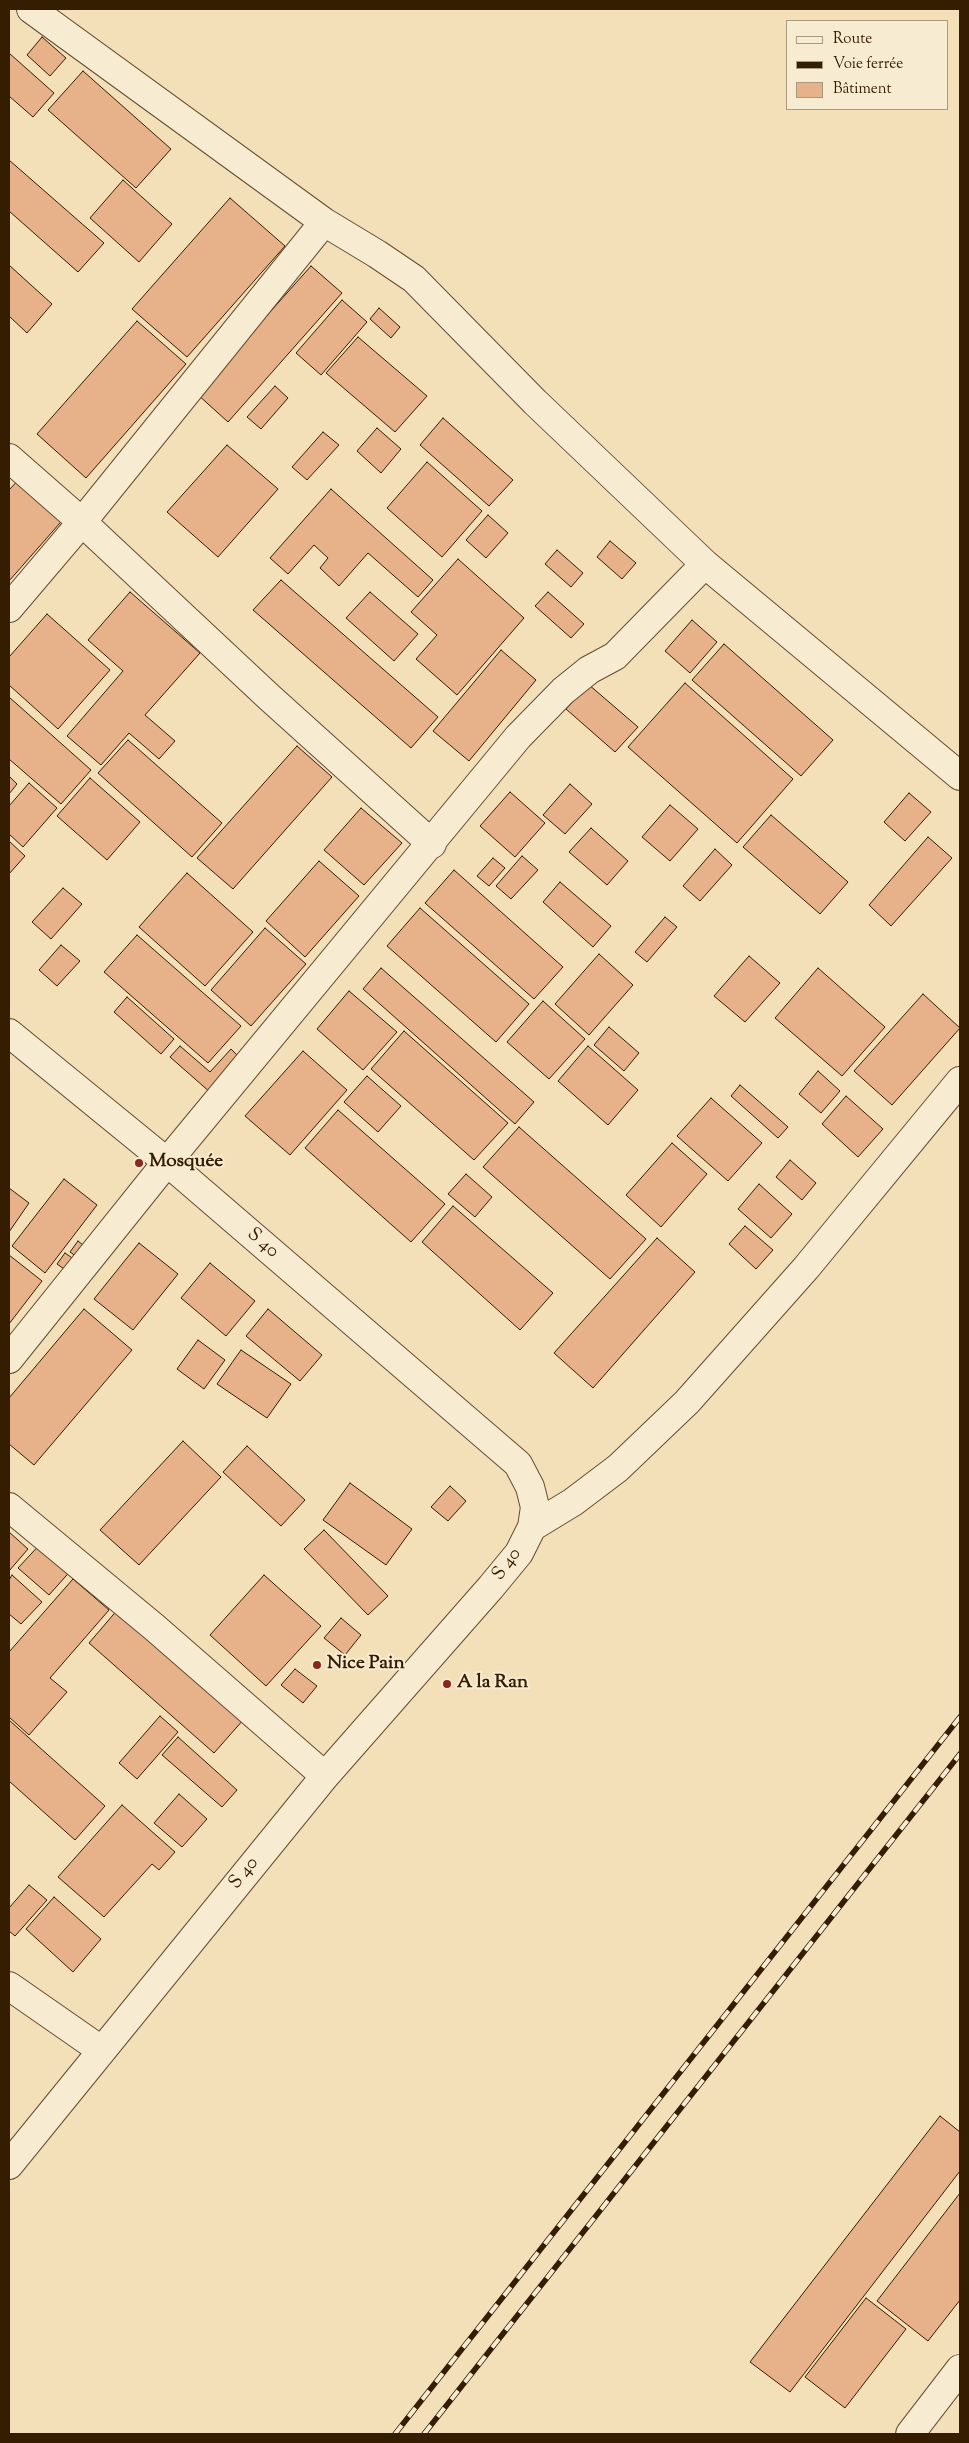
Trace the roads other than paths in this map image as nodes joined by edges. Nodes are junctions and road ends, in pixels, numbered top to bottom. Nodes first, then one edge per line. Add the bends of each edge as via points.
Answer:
1 (31, 9) edge
2 (324, 222) junction
3 (9, 458) edge
4 (82, 522) junction
5 (704, 564) junction
6 (9, 608) edge
7 (960, 776) edge
8 (432, 844) junction
9 (9, 1033) edge
10 (960, 1082) edge
11 (167, 1162) junction
12 (9, 1359) edge
13 (9, 1507) edge
14 (532, 1527) junction
15 (325, 1776) junction
16 (9, 1986) edge
17 (101, 2050) junction
18 (9, 2165) edge
19 (960, 2369) edge
20 (910, 2434) edge

1 - 2 street
2 - 4 street
2 - 5 street via 414,279 535,402
3 - 4 street
4 - 6 street
4 - 8 street
5 - 7 street
5 - 8 street via 615,656 589,670 563,691 518,737
8 - 11 street
9 - 11 street, S 40
10 - 14 street via 806,1268 687,1402 618,1468 573,1502
11 - 12 street
11 - 14 street, S 40 via 518,1464 530,1487 535,1507
13 - 15 street via 154,1627
14 - 15 street, S 40 via 519,1553 491,1587
15 - 17 street, S 40
16 - 17 street
17 - 18 street, S 40
19 - 20 street

